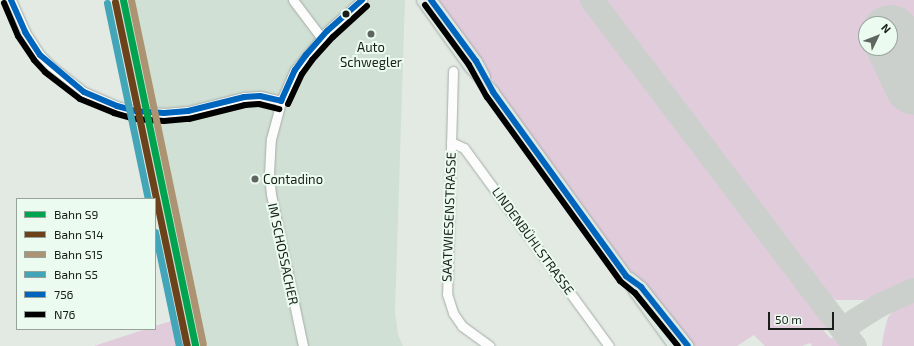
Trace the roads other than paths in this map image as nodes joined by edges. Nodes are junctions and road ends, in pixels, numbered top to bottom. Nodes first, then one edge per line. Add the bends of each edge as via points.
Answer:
1 (11, 0) edge
2 (293, 0) edge
3 (362, 0) edge
4 (422, 0) edge
5 (432, 0) edge
6 (321, 37) junction
7 (453, 71) dead end
8 (493, 92) junction
9 (281, 102) junction
10 (451, 142) junction
11 (626, 276) junction
12 (303, 346) edge
13 (490, 346) edge
14 (609, 346) edge
15 (674, 346) edge
16 (688, 346) edge

1 - 9 street via 25,32 40,55 67,80 105,102 136,111 164,113 188,111 244,97 260,96
2 - 6 street
3 - 6 street, IM SCHOSSACHER
4 - 8 main road via 470,67
5 - 8 main road via 476,62
6 - 9 street, IM SCHOSSACHER via 295,70
7 - 10 street, SAATWIESENSTRASSE
8 - 11 main road
9 - 12 street, IM SCHOSSACHER via 271,139 269,174 274,210
10 - 13 street, SAATWIESENSTRASSE via 448,301 462,326
10 - 14 street, LINDENBÜHLSTRASSE via 464,148
11 - 15 main road
11 - 16 main road via 641,287

